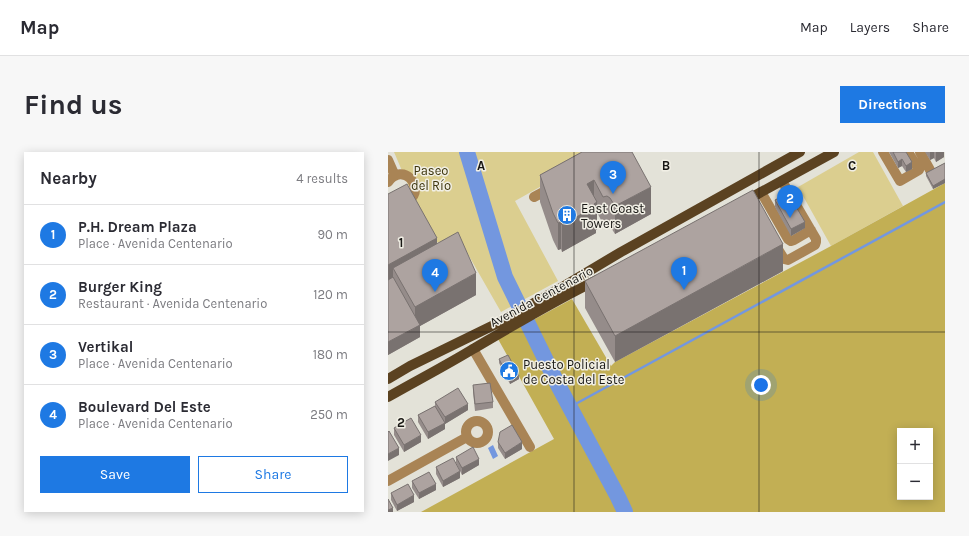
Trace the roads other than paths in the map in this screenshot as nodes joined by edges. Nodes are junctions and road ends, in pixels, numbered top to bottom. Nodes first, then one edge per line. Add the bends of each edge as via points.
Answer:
1 (800, 152) edge
2 (834, 152) edge
3 (883, 152) edge
4 (908, 152) edge
5 (920, 152) edge
6 (388, 160) edge
7 (930, 170) edge
8 (392, 179) edge
9 (782, 181) junction
10 (561, 183) edge
11 (761, 192) junction
12 (534, 197) dead end
13 (388, 207) edge
14 (735, 207) edge
15 (811, 230) junction
16 (771, 238) edge
17 (608, 275) edge
18 (566, 290) junction
19 (500, 327) junction
20 (473, 349) junction
21 (388, 378) edge
22 (388, 397) edge
23 (468, 437) dead end
24 (530, 447) dead end
25 (388, 481) edge

1 - 18 main road, Avenida Centenario via 621,252
2 - 9 main road
3 - 4 street via 900,181 919,170
5 - 7 street
6 - 8 street
8 - 13 street via 400,174 404,175 412,179 415,188 409,200
9 - 11 main road
9 - 15 street
10 - 12 street
11 - 14 main road via 750,203
11 - 15 street via 788,239 794,240
15 - 16 street via 816,239 815,245 788,260 784,260
17 - 18 main road, Avenida Centenario
18 - 19 main road, Avenida Centenario
19 - 20 main road, Avenida Centenario
19 - 21 main road, Avenida Centenario
20 - 22 main road, Avenida Centenario
20 - 24 street
23 - 25 street

